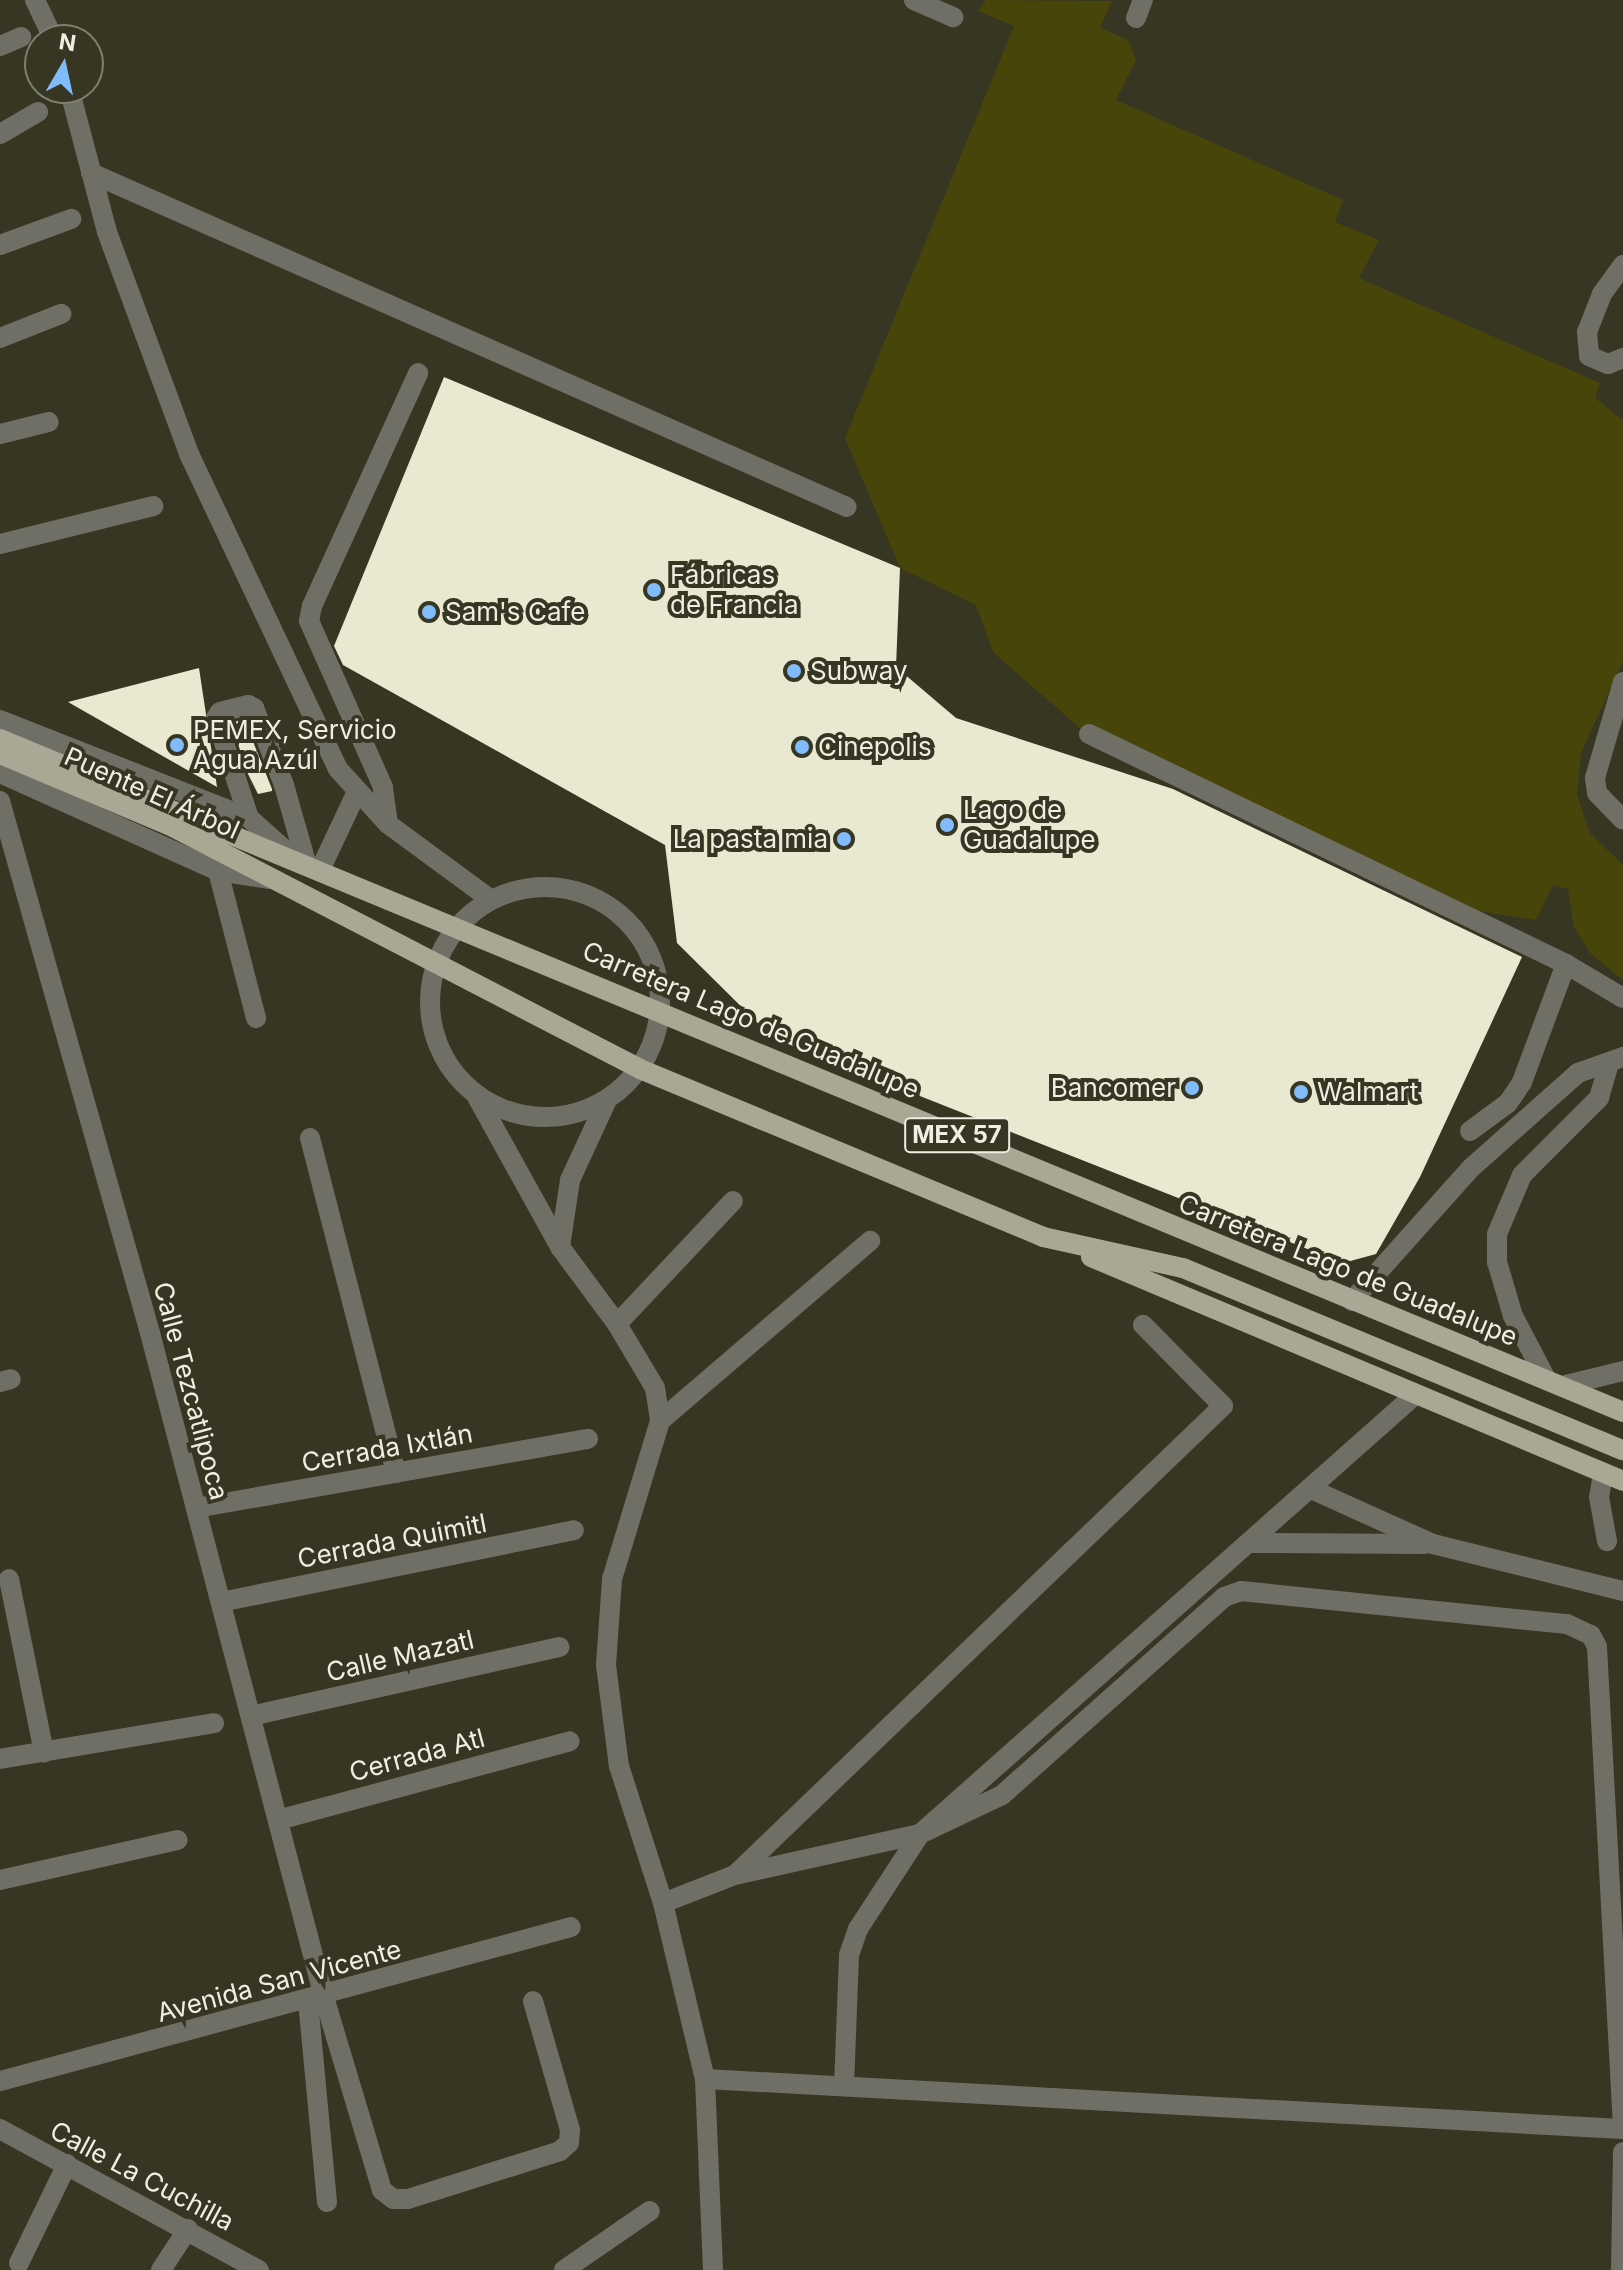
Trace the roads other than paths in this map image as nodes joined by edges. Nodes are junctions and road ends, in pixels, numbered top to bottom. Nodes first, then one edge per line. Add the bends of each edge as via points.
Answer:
1 (35, 0) edge
2 (914, 0) edge
3 (953, 17) dead end
4 (46, 24) edge
5 (21, 37) dead end
6 (0, 46) edge
7 (73, 104) edge
8 (38, 112) dead end
9 (0, 134) edge
10 (91, 173) junction
11 (71, 219) dead end
12 (0, 245) edge
13 (1623, 265) edge
14 (61, 314) dead end
15 (0, 338) edge
16 (1623, 358) edge
17 (418, 373) dead end
18 (49, 422) dead end
19 (0, 434) edge
20 (153, 506) dead end
21 (847, 507) dead end
22 (0, 544) edge
23 (1623, 682) edge
24 (0, 720) edge
25 (1089, 734) dead end
26 (0, 739) edge
27 (0, 754) edge
28 (0, 773) edge
29 (114, 794) junction
30 (356, 794) junction
31 (0, 801) edge
32 (249, 818) junction
33 (1623, 820) edge
34 (388, 824) junction
35 (306, 863) junction
36 (218, 871) junction
37 (281, 881) junction
38 (490, 899) junction
39 (457, 924) junction
40 (1566, 964) junction
41 (434, 965) junction
42 (1623, 998) edge
43 (661, 1011) junction
44 (256, 1018) dead end
45 (1616, 1062) edge
46 (640, 1069) junction
47 (477, 1097) junction
48 (607, 1100) junction
49 (1470, 1131) dead end
50 (310, 1138) dead end
51 (733, 1201) dead end
52 (1043, 1237) junction
53 (870, 1241) dead end
54 (560, 1247) junction
55 (1352, 1301) junction
56 (617, 1324) junction
57 (1143, 1325) dead end
58 (1623, 1371) edge
59 (1554, 1383) junction
60 (1416, 1394) junction
61 (1623, 1412) edge
62 (660, 1421) junction
63 (588, 1439) dead end
64 (1623, 1450) edge
65 (396, 1473) junction
66 (1603, 1473) junction
67 (1623, 1481) edge
68 (1311, 1489) junction
69 (196, 1508) junction
70 (574, 1530) dead end
71 (1607, 1541) dead end
72 (1249, 1543) junction
73 (1433, 1544) junction
74 (9, 1579) dead end
75 (1623, 1591) edge
76 (221, 1602) junction
77 (559, 1647) dead end
78 (251, 1716) junction
79 (214, 1723) dead end
80 (570, 1741) dead end
81 (44, 1752) junction
82 (0, 1759) edge
83 (278, 1820) junction
84 (920, 1834) junction
85 (178, 1840) dead end
86 (735, 1875) junction
87 (0, 1880) edge
88 (663, 1903) junction
89 (571, 1927) dead end
90 (316, 1999) junction
91 (533, 2001) dead end
92 (705, 2079) junction
93 (0, 2081) edge
94 (844, 2086) junction
95 (1623, 2126) edge
96 (0, 2129) edge
97 (1623, 2152) edge
98 (67, 2164) junction
99 (327, 2202) dead end
100 (650, 2211) dead end
101 (188, 2229) junction
102 (19, 2263) dead end
103 (161, 2270) edge
104 (259, 2270) edge
105 (564, 2270) edge
106 (713, 2270) edge
107 (1621, 2270) edge

1 - 4 street
2 - 3 street
5 - 6 street
7 - 10 street
8 - 9 street
10 - 21 street
10 - 30 street via 107,232 190,456 338,769
11 - 12 street
13 - 16 street via 1602,294 1587,332 1589,356 1608,364
14 - 15 street
17 - 34 street via 309,621 383,787
18 - 19 street
20 - 22 street
23 - 33 street via 1595,778 1597,793
24 - 32 street, Carretera Lago de Guadalupe / MEX 57
25 - 40 street
26 - 29 main road, Puente El Árbol
27 - 29 main road, Puente El Árbol
28 - 36 street, MEX 57
29 - 35 main road, Puente El Árbol
29 - 37 main road, Puente El Árbol
30 - 34 street
30 - 35 street
31 - 69 street, Calle Tezcatlipoca
32 - 35 street, Carretera Lago de Guadalupe / MEX 57
32 - 35 street via 216,718 248,705 254,708 284,785
34 - 38 street
35 - 39 main road, Carretera Lago de Guadalupe / MEX 57
36 - 37 street, MEX 57
36 - 44 street
37 - 41 main road, MEX 57
38 - 39 street
38 - 43 street via 543,887 571,888 608,905 639,933 657,970
39 - 41 street
39 - 43 main road, Carretera Lago de Guadalupe / MEX 57
40 - 42 street
40 - 49 street via 1522,1082 1508,1103
41 - 46 main road, MEX 57
41 - 47 street via 429,1021 445,1064
43 - 46 street
43 - 55 main road, Carretera Lago de Guadalupe / MEX 57
45 - 55 street via 1578,1073 1471,1168
45 - 59 street via 1599,1098 1522,1175 1497,1234 1497,1262 1513,1316
46 - 48 street
46 - 52 main road, MEX 57
47 - 48 street via 518,1115 564,1116
47 - 54 street
48 - 54 street via 570,1180
50 - 65 street
51 - 56 street
52 - 60 main road
52 - 64 main road, MEX 57 via 1183,1268
53 - 62 street
54 - 56 street
55 - 59 main road, Carretera Lago de Guadalupe / MEX 57
56 - 62 street via 655,1388
57 - 86 street via 1223,1406
58 - 59 street
59 - 61 main road, Carretera Lago de Guadalupe / MEX 57
60 - 66 main road
60 - 68 street
62 - 88 street via 612,1579 606,1665 619,1766
63 - 65 street, Cerrada Ixtlán
65 - 69 street, Cerrada Ixtlán
66 - 67 main road
66 - 71 street via 1599,1497
68 - 72 street
68 - 73 street
69 - 76 street, Calle Tezcatlipoca
70 - 76 street, Cerrada Quimitl
72 - 73 street
72 - 84 street
73 - 75 street
74 - 81 street
76 - 78 street, Calle Tezcatlipoca
77 - 78 street, Calle Mazatl
78 - 83 street, Calle Tezcatlipoca
79 - 81 street
80 - 83 street, Cerrada Atl
81 - 82 street
83 - 90 street, Calle Tezcatlipoca
84 - 86 street
84 - 94 street via 858,1929 849,1955
84 - 95 street via 1002,1795 1224,1597 1241,1591 1567,1624 1591,1635 1597,1647
85 - 87 street
86 - 88 street
88 - 92 street
89 - 90 street, Avenida San Vicente
90 - 91 street via 382,2190 393,2199 529,2161 569,2143 570,2130
90 - 93 street, Avenida San Vicente
90 - 99 street
92 - 94 street
92 - 106 street
94 - 95 street
96 - 98 street, Calle La Cuchilla
97 - 107 street
98 - 101 street, Calle La Cuchilla
98 - 102 street
100 - 105 street
101 - 103 street
101 - 104 street, Calle La Cuchilla

